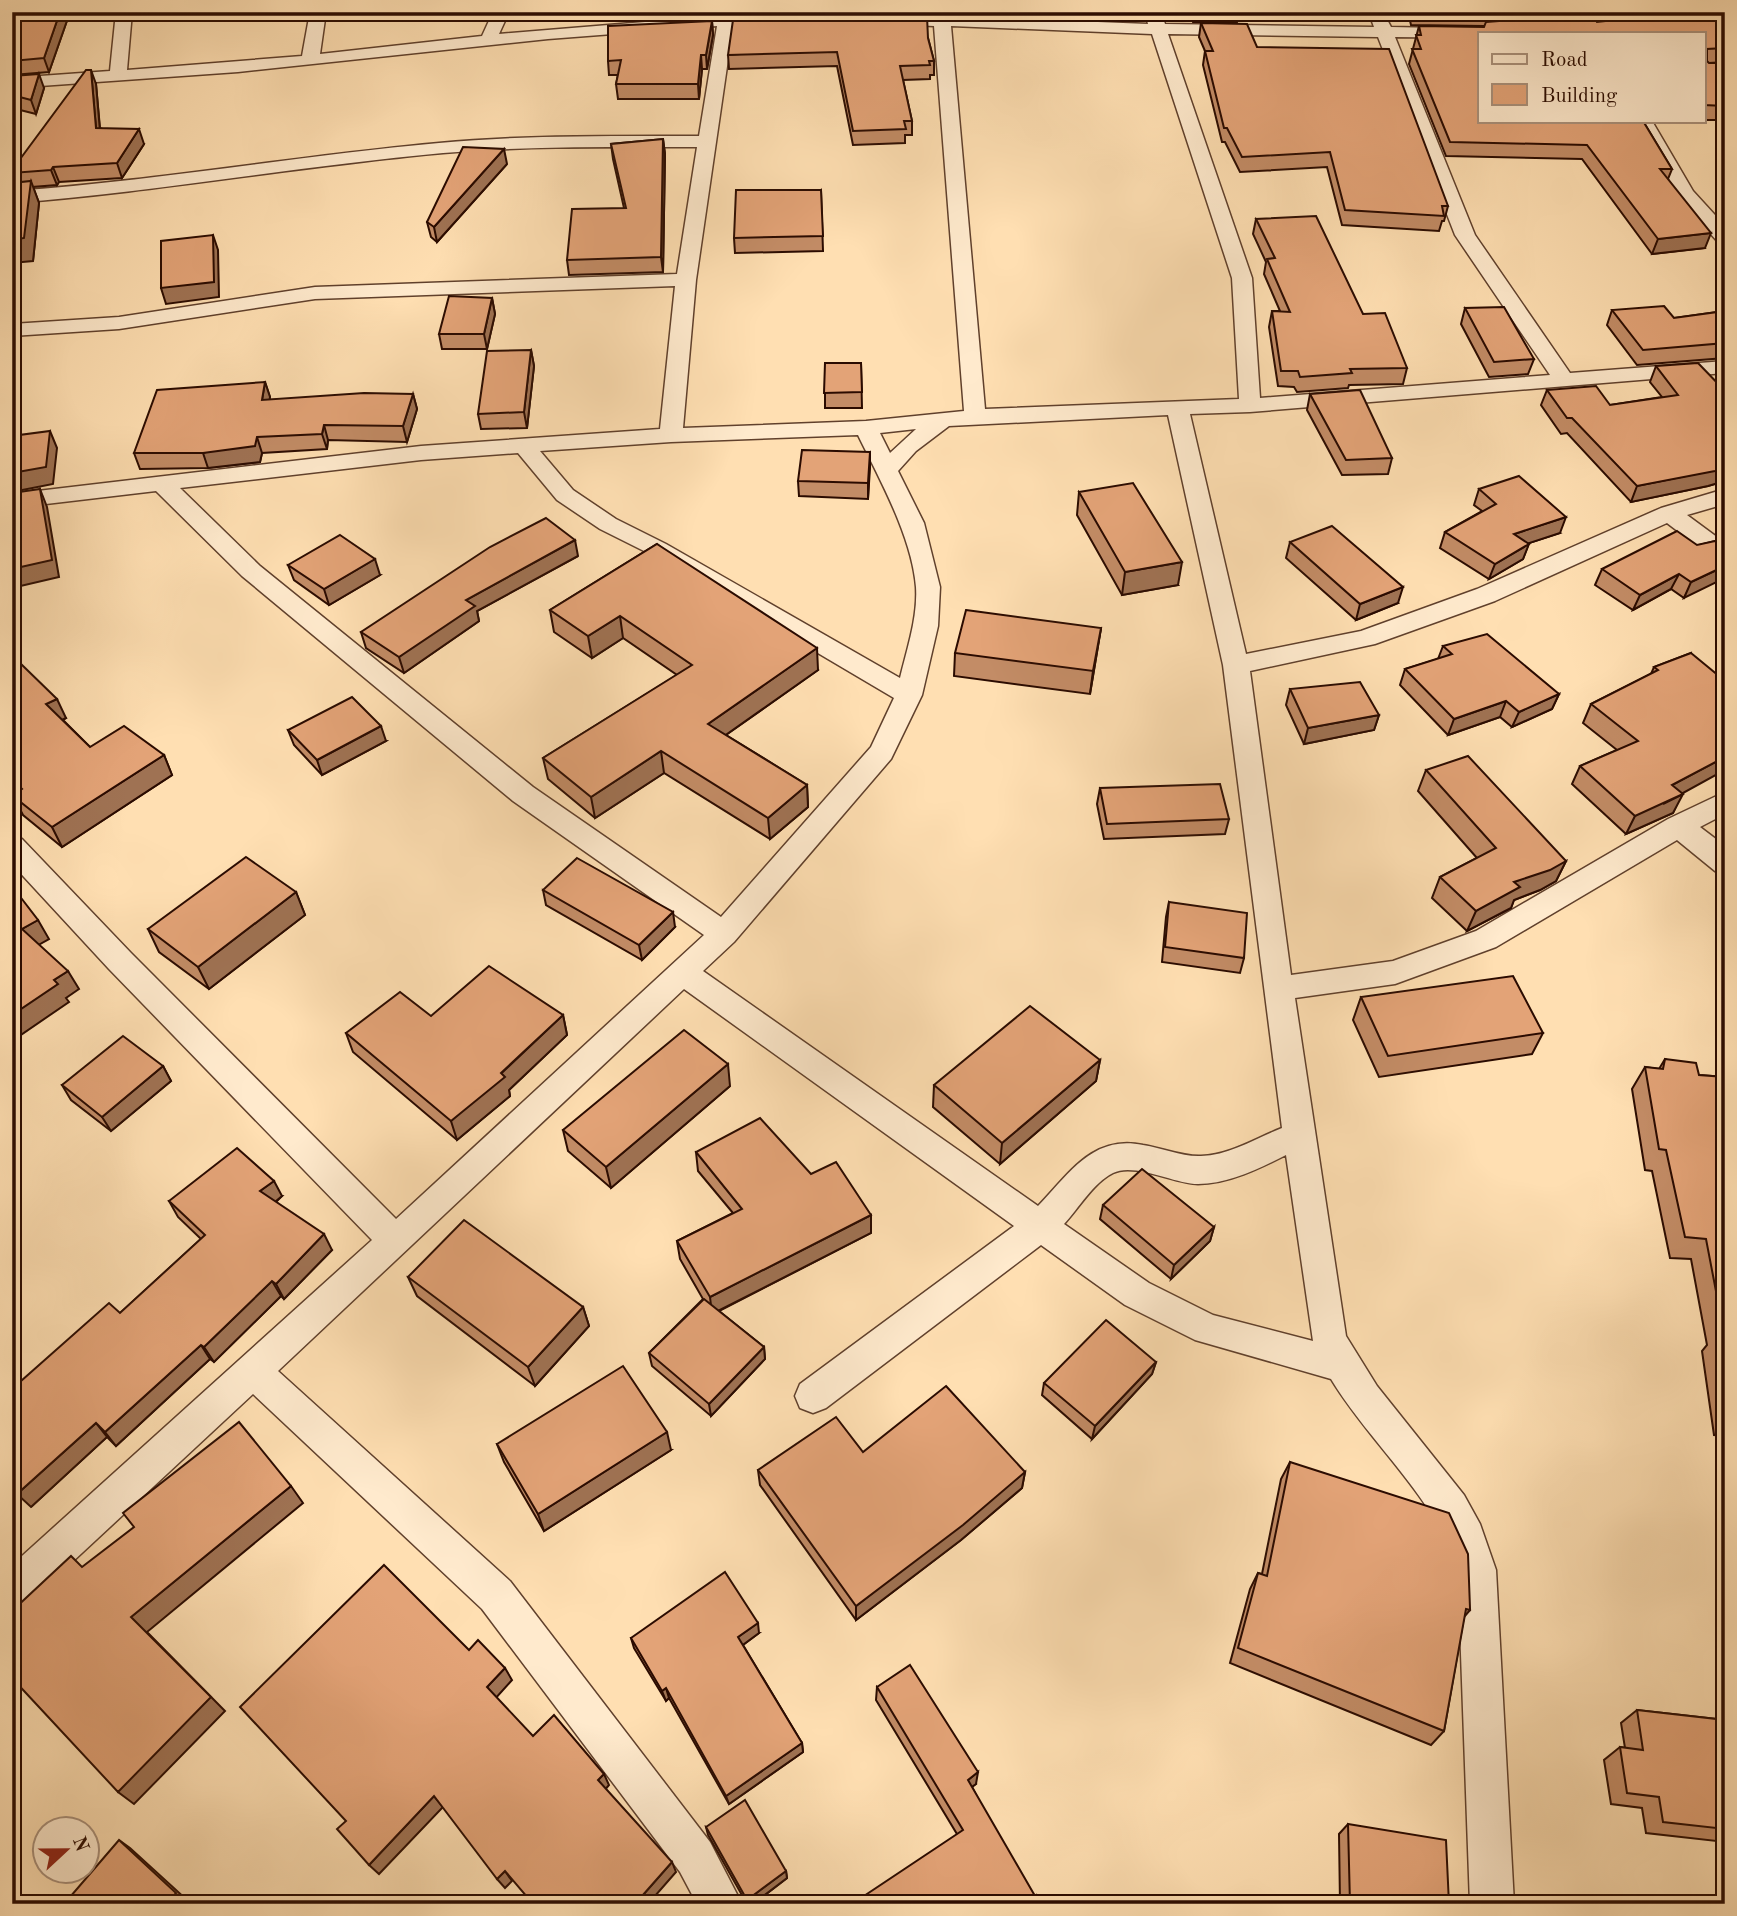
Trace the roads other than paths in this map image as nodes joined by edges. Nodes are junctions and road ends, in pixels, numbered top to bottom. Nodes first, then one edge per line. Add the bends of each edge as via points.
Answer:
1 (124, 12) edge
2 (318, 12) edge
3 (501, 12) edge
4 (1376, 12) edge
5 (726, 16) edge
6 (941, 16) edge
7 (793, 19) edge
8 (873, 19) edge
9 (1155, 21) edge
10 (1383, 31) junction
11 (1478, 33) edge
12 (488, 40) junction
13 (310, 60) junction
14 (118, 75) junction
15 (12, 83) edge
16 (1644, 122) edge
17 (707, 141) junction
18 (12, 197) edge
19 (1725, 238) edge
20 (686, 279) junction
21 (12, 330) edge
22 (1725, 367) edge
23 (1565, 381) junction
24 (1250, 405) junction
25 (1178, 408) junction
26 (975, 416) junction
27 (942, 420) junction
28 (866, 428) junction
29 (671, 435) junction
30 (523, 446) junction
31 (887, 470) junction
32 (162, 484) junction
33 (1725, 496) edge
34 (12, 501) edge
35 (1669, 513) junction
36 (1725, 555) edge
37 (1236, 665) junction
38 (909, 695) junction
39 (1725, 802) edge
40 (1678, 826) junction
41 (12, 846) edge
42 (1725, 864) edge
43 (724, 933) junction
44 (682, 972) junction
45 (1278, 989) junction
46 (1299, 1135) junction
47 (1040, 1225) junction
48 (395, 1241) junction
49 (1341, 1364) junction
50 (254, 1371) junction
51 (813, 1396) dead end
52 (12, 1591) edge
53 (721, 1904) edge
54 (1492, 1904) edge

1 - 14 street
2 - 13 street
3 - 12 street
4 - 10 street
5 - 7 street
5 - 12 street
5 - 17 street
6 - 8 street
6 - 9 street
6 - 26 street
9 - 10 street
9 - 24 street via 1241,278
10 - 11 street
10 - 23 street via 1465,235
12 - 13 street
13 - 14 street
14 - 15 street
16 - 19 street via 1685,194
17 - 18 street via 441,148 186,181
17 - 20 street
20 - 21 street via 316,293 119,323
20 - 29 street
22 - 23 street
23 - 24 street
24 - 25 street
25 - 26 street
25 - 37 street
26 - 27 street
27 - 28 street
27 - 31 street via 908,446
28 - 29 street
28 - 31 street
29 - 30 street
30 - 32 street via 421,453
30 - 38 street via 565,495 607,524
31 - 38 street via 912,523 928,587 925,626
32 - 34 street
32 - 43 street via 251,571 523,794
33 - 35 street
35 - 36 street
35 - 37 street via 1486,595 1366,638
37 - 45 street
38 - 43 street via 882,752
39 - 40 street
40 - 42 street
40 - 45 street via 1486,939 1395,972
41 - 48 street
43 - 44 street
44 - 47 street
44 - 48 street
45 - 46 street
46 - 47 street via 1202,1171 1118,1157 1102,1163
46 - 49 street via 1329,1338
47 - 49 street via 1137,1294 1207,1329
47 - 51 street
48 - 50 street
49 - 54 street via 1370,1408 1458,1518 1471,1542 1477,1570
50 - 52 street
50 - 53 street via 496,1595 695,1857

